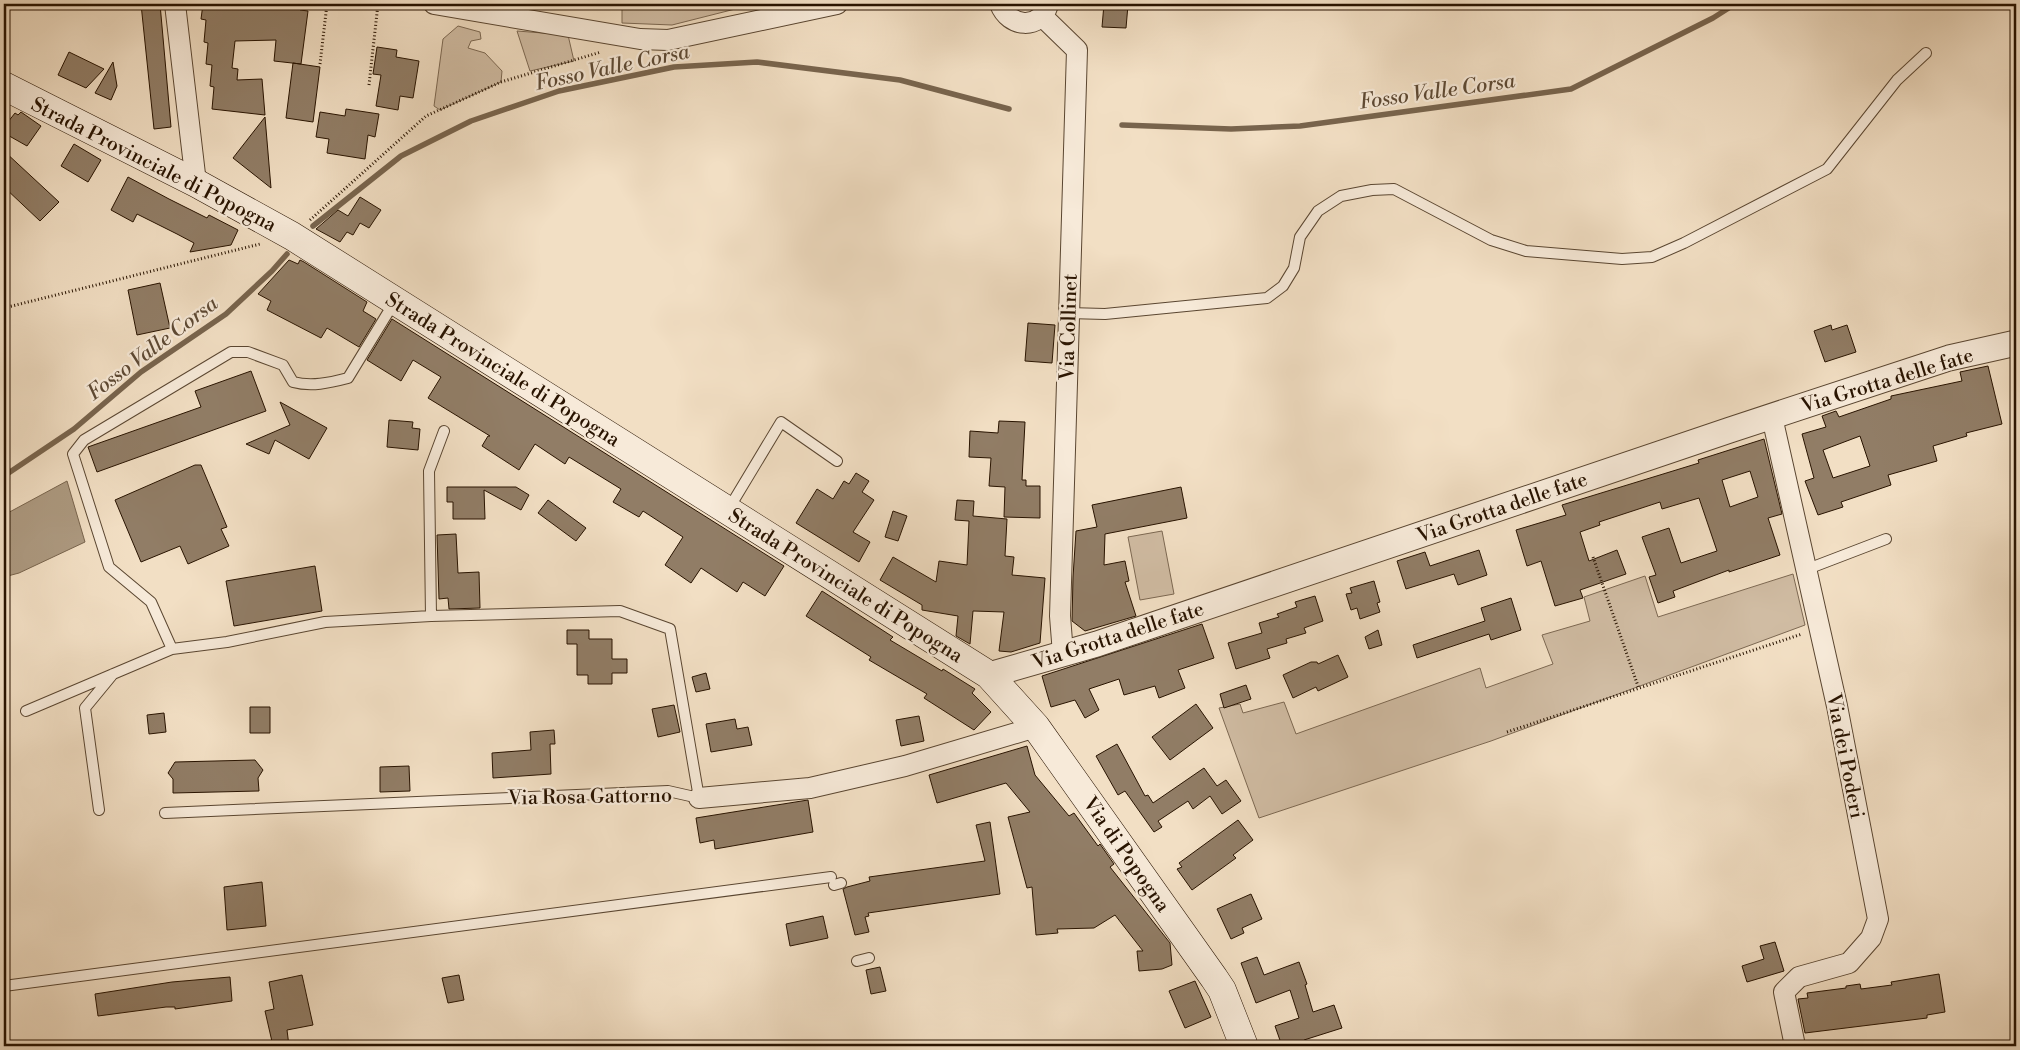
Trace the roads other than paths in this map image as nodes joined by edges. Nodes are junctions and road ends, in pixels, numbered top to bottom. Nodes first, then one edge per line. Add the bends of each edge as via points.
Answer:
1 (175, 4) edge
2 (435, 4) edge
3 (837, 4) edge
4 (1000, 4) edge
5 (1045, 10) edge
6 (1926, 53) dead end
7 (4, 86) edge
8 (196, 184) junction
9 (395, 300) junction
10 (1068, 313) junction
11 (2016, 343) edge
12 (1772, 417) junction
13 (444, 431) dead end
14 (837, 461) dead end
15 (728, 510) junction
16 (1886, 539) dead end
17 (1806, 570) junction
18 (430, 616) junction
19 (172, 649) junction
20 (1063, 654) junction
21 (114, 674) junction
22 (989, 675) junction
23 (26, 711) dead end
24 (1036, 727) junction
25 (699, 798) junction
26 (99, 810) dead end
27 (165, 813) dead end
28 (835, 882) dead end
29 (869, 958) dead end
30 (857, 961) dead end
31 (4, 986) edge
32 (1244, 1046) edge
33 (1794, 1046) edge

1 - 8 street
2 - 3 street via 640,39 668,40
4 - 5 street via 1008,17 1021,23 1036,20
5 - 10 street, Via Collinet via 1077,50
6 - 10 lane via 1897,80 1827,169 1652,257 1622,259 1526,251 1491,240 1394,189 1372,190 1341,196 1318,210 1300,237 1294,268 1283,286 1267,298 1105,314
7 - 8 main road, Strada Provinciale di Popogna
8 - 9 main road, Strada Provinciale di Popogna via 292,236
9 - 15 main road, Strada Provinciale di Popogna
9 - 19 lane via 348,378 326,384 302,385 293,382 283,365 248,352 231,352 84,440 73,454 109,567 151,602
10 - 20 street, Via Collinet via 1060,616
11 - 12 street, Via Grotta delle fate via 1949,358
12 - 17 street, Via dei Poderi
12 - 20 street, Via Grotta delle fate via 1324,574
13 - 18 lane via 429,471
14 - 15 lane via 781,422
15 - 22 main road, Strada Provinciale di Popogna
16 - 17 lane
17 - 33 street, Via dei Poderi via 1837,706 1878,919 1871,938 1849,963 1798,978 1784,992
18 - 19 lane via 325,622 227,642
18 - 25 lane via 620,611 670,629
19 - 21 lane
20 - 22 street, Via Grotta delle fate
21 - 23 lane
21 - 26 lane via 85,708
22 - 24 main road, Via di Popogna
24 - 25 street, Via Rosa Gattorno via 905,766 810,788
24 - 32 main road, Via di Popogna via 1222,990
25 - 27 lane, Via Rosa Gattorno via 668,791
28 - 31 lane
29 - 30 lane

